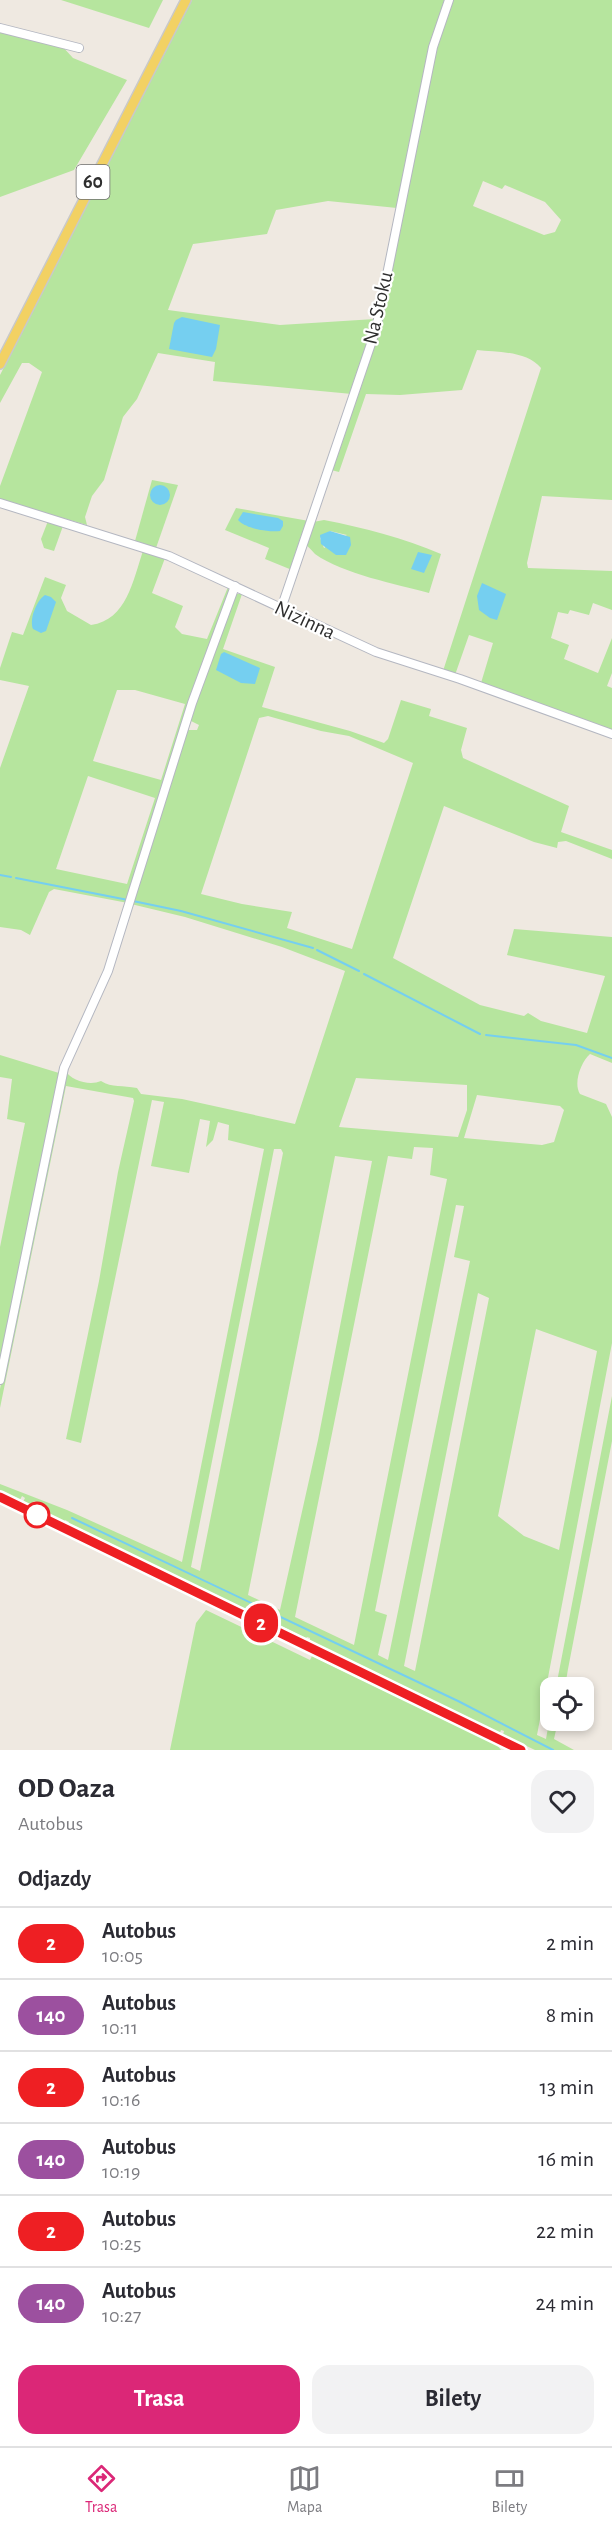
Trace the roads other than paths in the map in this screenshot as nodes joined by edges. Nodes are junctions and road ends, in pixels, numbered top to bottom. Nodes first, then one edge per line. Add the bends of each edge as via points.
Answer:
1 (186, 0) edge
2 (449, 0) edge
3 (0, 28) edge
4 (79, 48) dead end
5 (0, 364) edge
6 (0, 503) edge
7 (235, 586) junction
8 (281, 609) junction
9 (612, 734) edge
10 (0, 1380) edge
11 (0, 1497) edge
12 (522, 1750) edge

1 - 5 main road, 60
2 - 8 street, Na Stoku via 433,47 376,329
3 - 4 street
6 - 7 street, Nizinna via 144,547
7 - 8 street, Nizinna
7 - 10 street via 192,703 108,971 64,1068
8 - 9 street, Nizinna via 376,652
11 - 12 main road

